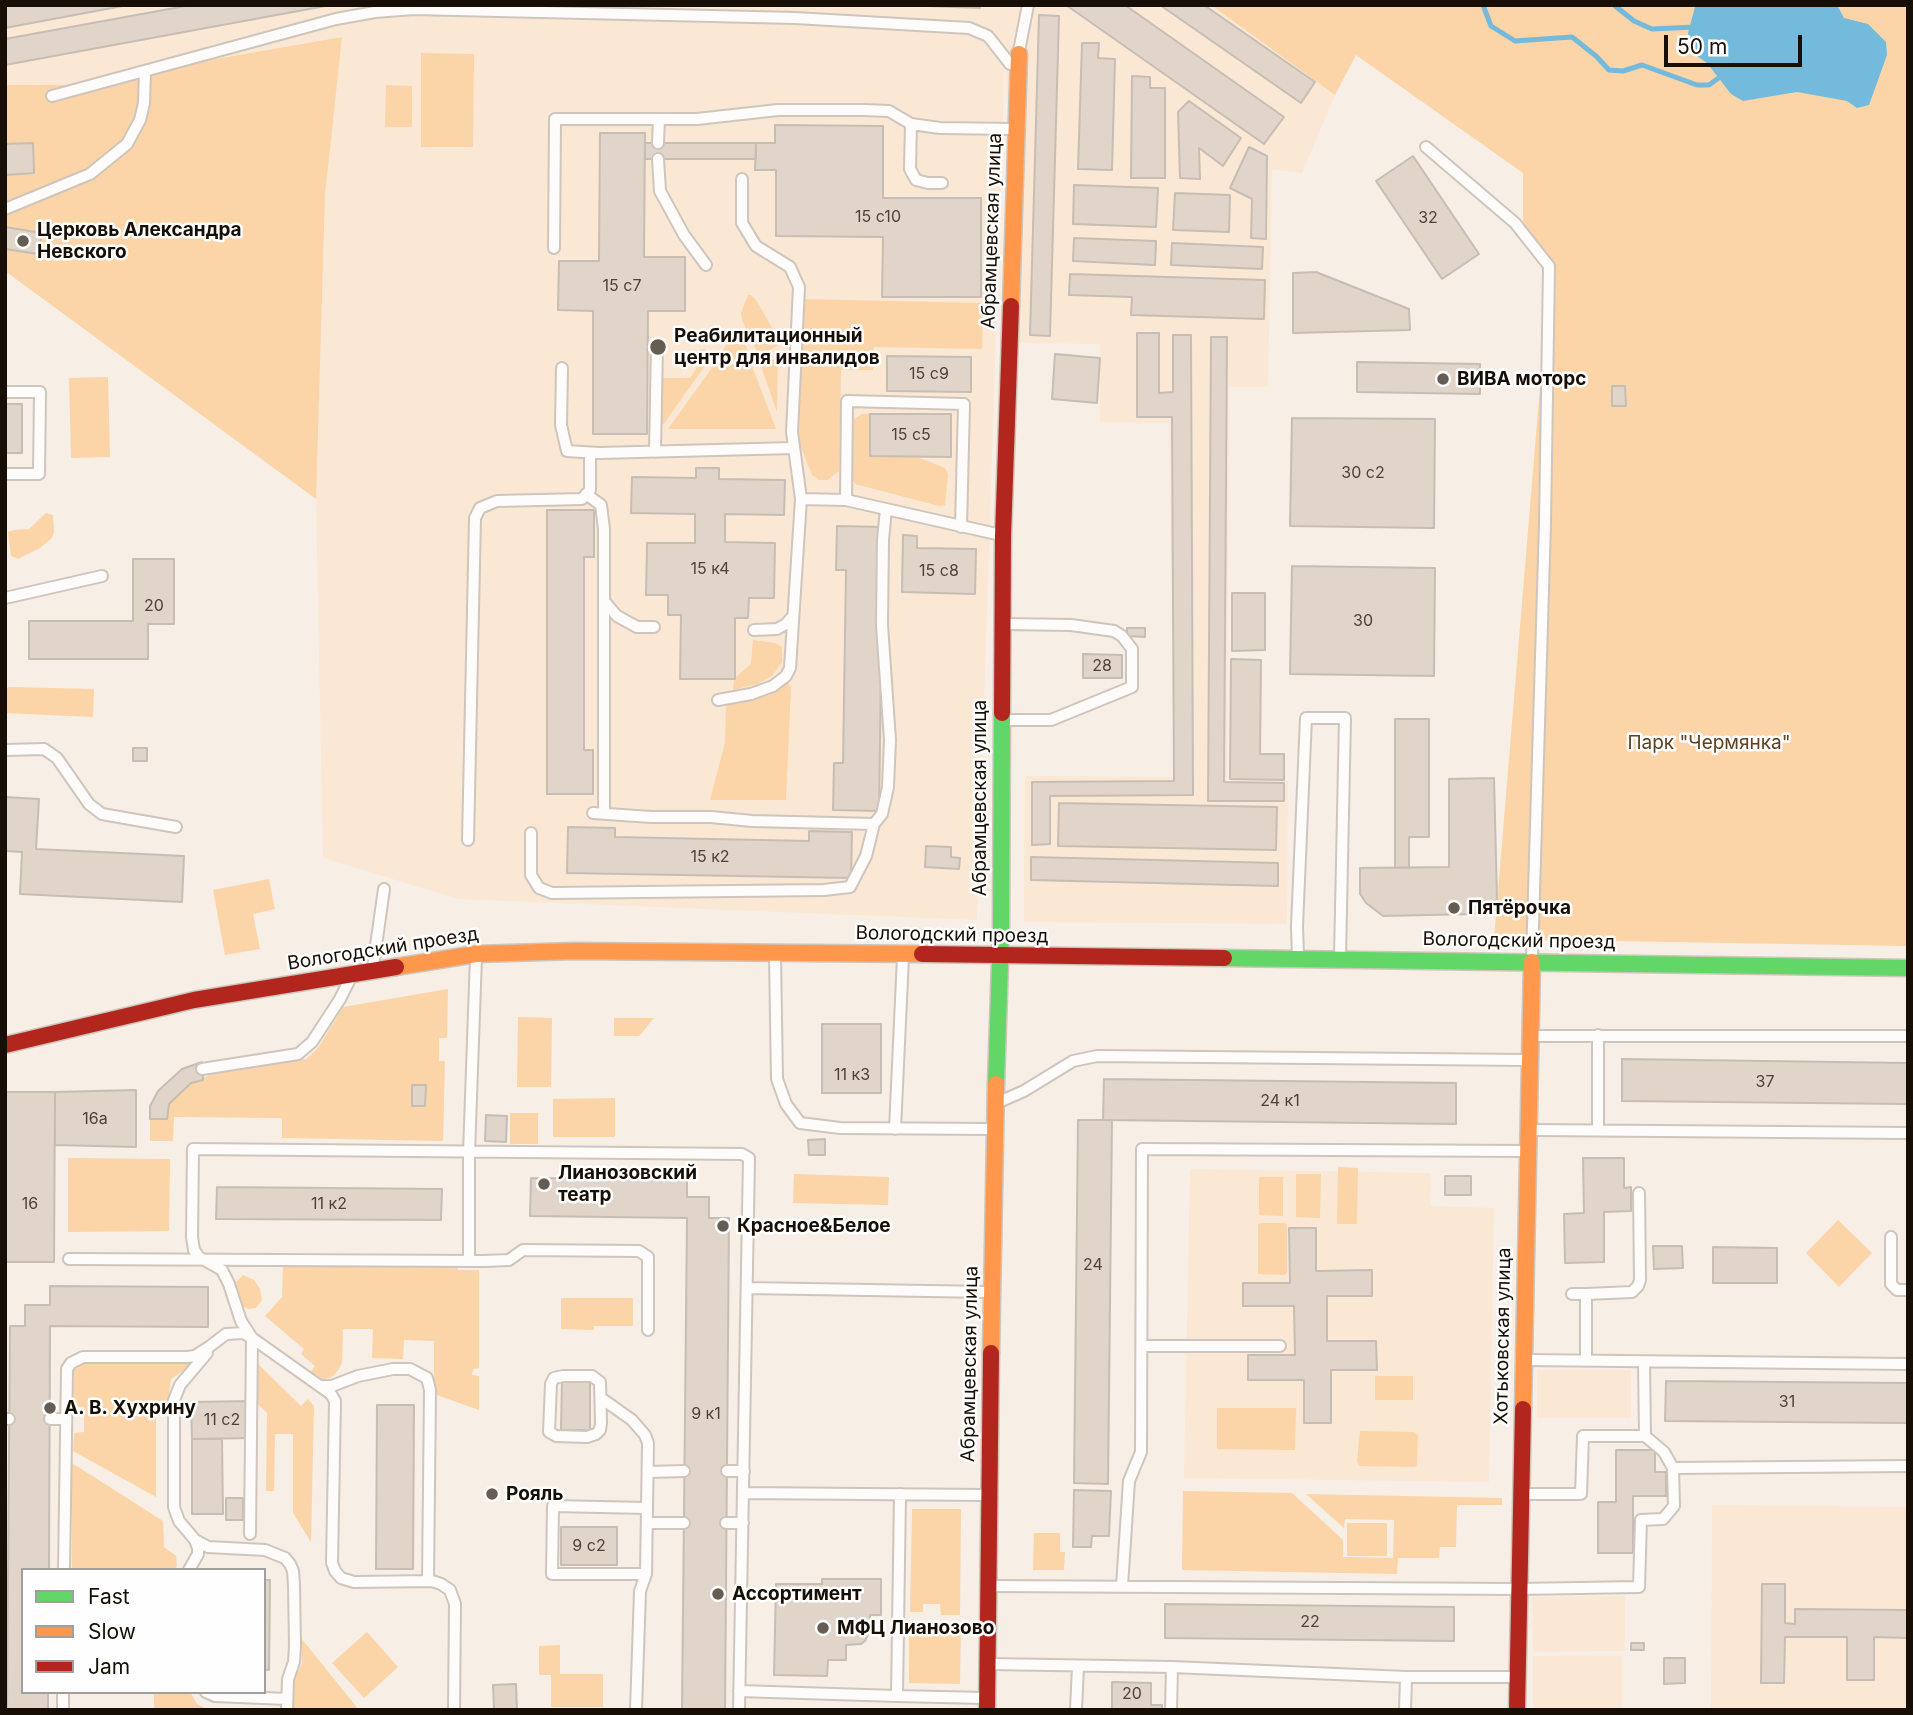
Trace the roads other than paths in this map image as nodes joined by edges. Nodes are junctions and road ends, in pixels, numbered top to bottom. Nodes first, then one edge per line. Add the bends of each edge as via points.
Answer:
1 (1028, 5) edge
2 (1019, 54) joint
3 (145, 71) junction
4 (1018, 75) junction
5 (52, 96) dead end
6 (659, 119) junction
7 (911, 124) junction
8 (1017, 129) junction
9 (659, 143) dead end
10 (1426, 148) dead end
11 (659, 159) dead end
12 (742, 179) dead end
13 (943, 183) dead end
14 (5, 209) edge
15 (554, 248) dead end
16 (706, 265) dead end
17 (657, 346) dead end
18 (562, 368) dead end
19 (5, 392) edge
20 (794, 448) junction
21 (656, 452) junction
22 (590, 453) junction
23 (5, 474) edge
24 (586, 494) junction
25 (801, 499) junction
26 (846, 500) junction
27 (886, 509) junction
28 (961, 527) junction
29 (1003, 536) junction
30 (102, 576) dead end
31 (5, 598) edge
32 (604, 601) junction
33 (793, 616) junction
34 (1003, 624) junction
35 (654, 628) dead end
36 (777, 629) junction
37 (754, 630) dead end
38 (792, 640) junction
39 (718, 700) dead end
40 (1002, 720) junction
41 (5, 750) edge
42 (874, 824) junction
43 (176, 827) dead end
44 (531, 834) dead end
45 (468, 840) dead end
46 (384, 889) dead end
47 (476, 954) junction
48 (775, 954) junction
49 (903, 954) junction
50 (999, 956) junction
51 (1298, 960) junction
52 (1340, 960) junction
53 (1532, 962) junction
54 (1908, 968) edge
55 (373, 970) junction
56 (352, 973) junction
57 (1598, 1035) junction
58 (1530, 1036) junction
59 (1908, 1036) edge
60 (5, 1045) edge
61 (1530, 1060) junction
62 (202, 1069) dead end
63 (996, 1103) junction
64 (895, 1129) junction
65 (996, 1129) junction
66 (1528, 1130) junction
67 (1598, 1130) junction
68 (1908, 1133) edge
69 (1528, 1151) junction
70 (470, 1153) junction
71 (1639, 1193) dead end
72 (1891, 1237) dead end
73 (69, 1259) dead end
74 (205, 1261) junction
75 (250, 1261) junction
76 (469, 1261) junction
77 (747, 1289) junction
78 (1908, 1290) edge
79 (992, 1292) junction
80 (233, 1293) junction
81 (1572, 1294) dead end
82 (1586, 1294) junction
83 (648, 1330) dead end
84 (220, 1338) junction
85 (252, 1338) junction
86 (1142, 1346) junction
87 (1280, 1346) dead end
88 (1524, 1360) junction
89 (1586, 1361) junction
90 (1644, 1362) junction
91 (1908, 1364) edge
92 (347, 1380) junction
93 (318, 1386) junction
94 (601, 1398) junction
95 (335, 1401) junction
96 (50, 1419) dead end
97 (66, 1419) junction
98 (1645, 1436) junction
99 (1908, 1466) edge
100 (1674, 1468) junction
101 (684, 1471) dead end
102 (727, 1471) dead end
103 (744, 1471) junction
104 (649, 1472) junction
105 (743, 1493) junction
106 (900, 1494) junction
107 (1521, 1494) junction
108 (990, 1495) junction
109 (647, 1508) junction
110 (647, 1523) junction
111 (684, 1523) dead end
112 (726, 1523) dead end
113 (743, 1523) junction
114 (250, 1534) dead end
115 (195, 1540) junction
116 (64, 1568) edge
117 (190, 1568) edge
118 (646, 1574) junction
119 (428, 1581) junction
120 (987, 1586) junction
121 (1122, 1586) junction
122 (1519, 1589) junction
123 (986, 1664) junction
124 (1078, 1666) junction
125 (1172, 1667) junction
126 (1406, 1677) junction
127 (1517, 1677) junction
128 (740, 1691) junction
129 (214, 1694) edge
130 (897, 1696) junction
131 (287, 1704) edge
132 (987, 1704) edge
133 (454, 1710) edge
134 (636, 1710) edge
135 (739, 1710) edge
136 (1076, 1710) edge
137 (1171, 1710) edge
138 (1405, 1710) edge
139 (1517, 1710) edge

1 - 2 lane
2 - 4 street, Абрамцевская улица
3 - 4 lane via 335,19 414,9 795,18 969,28 988,36
3 - 5 lane
3 - 14 lane via 140,120 127,144 90,174
4 - 8 street, Абрамцевская улица
6 - 7 lane via 778,110 863,110 889,111
6 - 9 lane
6 - 15 lane via 555,119
7 - 8 lane
7 - 13 lane via 910,169 916,180
8 - 29 street, Абрамцевская улица
10 - 53 lane via 1515,223 1549,266
11 - 16 lane via 660,191
12 - 20 lane via 742,223 756,246 790,267 799,287
17 - 21 lane
18 - 22 lane via 561,425 567,451
19 - 23 lane via 40,392 39,474
20 - 21 lane
20 - 25 lane
21 - 22 lane
22 - 24 lane via 590,490
24 - 32 lane via 601,505
24 - 45 lane via 582,499 496,500 480,508 475,517
25 - 26 lane
25 - 33 lane
26 - 27 lane
26 - 28 lane via 847,401 964,404
27 - 28 lane
27 - 42 lane via 882,625 889,776 882,814
28 - 29 lane
29 - 34 street, Абрамцевская улица
30 - 31 lane
32 - 35 lane via 617,616 637,627
32 - 42 lane via 598,813
33 - 36 lane
33 - 38 lane
34 - 40 street, Абрамцевская улица
34 - 40 lane via 1071,625 1122,636 1132,649 1132,687 1051,720
36 - 37 lane
36 - 38 lane
38 - 39 lane via 786,676 751,694
40 - 50 street, Абрамцевская улица
41 - 43 lane via 44,750 57,758 89,804 102,814
42 - 44 lane via 866,856 850,887 824,890 552,893 539,888 531,875
46 - 55 lane
47 - 48 street, Вологодский проезд
47 - 55 street, Вологодский проезд
47 - 70 lane
48 - 49 street, Вологодский проезд
48 - 64 lane via 778,1079 786,1104 800,1123
49 - 50 street, Вологодский проезд
49 - 64 lane
50 - 51 street, Вологодский проезд
50 - 63 street, Абрамцевская улица
51 - 52 street, Вологодский проезд
51 - 52 lane via 1306,718 1345,718
52 - 53 street, Вологодский проезд
53 - 54 street, Вологодский проезд
53 - 58 street, Хотьковская улица
55 - 56 street, Вологодский проезд
56 - 60 street, Вологодский проезд via 194,1000
56 - 62 lane via 312,1042 298,1054
57 - 58 lane
57 - 59 lane
57 - 67 lane
58 - 61 street, Хотьковская улица
61 - 63 lane via 1097,1056 1073,1061
61 - 66 street, Хотьковская улица
63 - 65 street, Абрамцевская улица
64 - 65 lane
65 - 79 street, Абрамцевская улица
66 - 67 lane
66 - 69 street, Хотьковская улица
67 - 68 lane
69 - 86 lane via 1142,1149
69 - 88 street, Хотьковская улица
70 - 74 lane via 193,1149 192,1241
70 - 76 lane
70 - 77 lane via 746,1155 750,1161
71 - 82 lane via 1638,1286 1632,1292
72 - 78 lane via 1891,1284 1897,1290
73 - 74 lane
74 - 75 lane
74 - 80 lane via 222,1270
75 - 76 lane
75 - 80 lane via 234,1270
76 - 83 lane via 505,1261 528,1250 643,1252 648,1260
77 - 79 lane
77 - 103 lane
79 - 108 street, Абрамцевская улица
80 - 84 lane via 232,1321
80 - 85 lane via 241,1321
81 - 82 lane
82 - 89 lane
84 - 85 lane via 236,1332
84 - 97 lane via 195,1356 75,1360 67,1369
84 - 115 lane via 180,1385 174,1400 174,1507 178,1521
85 - 93 lane
85 - 114 lane
86 - 87 lane
86 - 121 lane via 1142,1452 1129,1480
88 - 89 lane
88 - 107 street, Хотьковская улица
89 - 90 lane
90 - 91 lane
90 - 98 lane
92 - 93 lane
92 - 95 lane via 337,1390
92 - 119 lane via 410,1369 429,1384
93 - 95 lane
94 - 94 lane via 596,1434 556,1436 549,1432 554,1378 595,1377 601,1385
94 - 104 lane via 645,1434
95 - 119 lane via 335,1571 354,1582
96 - 97 lane
97 - 116 lane
98 - 100 lane
98 - 107 lane via 1583,1436 1581,1494
99 - 100 lane
100 - 122 lane via 1674,1506 1669,1514 1663,1519 1641,1520 1639,1587
101 - 104 lane
102 - 103 lane
103 - 105 lane
104 - 109 lane
105 - 106 lane
105 - 113 lane
106 - 108 lane
106 - 130 lane
107 - 122 street, Хотьковская улица
108 - 120 street, Абрамцевская улица
109 - 110 lane
109 - 118 lane via 553,1506 552,1574
110 - 111 lane
110 - 118 lane
112 - 113 lane
113 - 128 lane
115 - 117 lane via 198,1554
115 - 131 lane via 208,1547 265,1550 290,1564 295,1646
118 - 134 lane via 640,1591
119 - 133 lane via 447,1587 455,1604
120 - 121 lane
120 - 123 street, Абрамцевская улица
121 - 122 lane
122 - 127 street, Хотьковская улица
123 - 124 lane
123 - 132 street, Абрамцевская улица
124 - 125 lane
124 - 136 lane
125 - 126 lane
125 - 137 lane
126 - 127 lane
126 - 138 lane
127 - 139 street, Хотьковская улица
128 - 130 lane
128 - 135 lane
129 - 131 lane
130 - 132 lane

